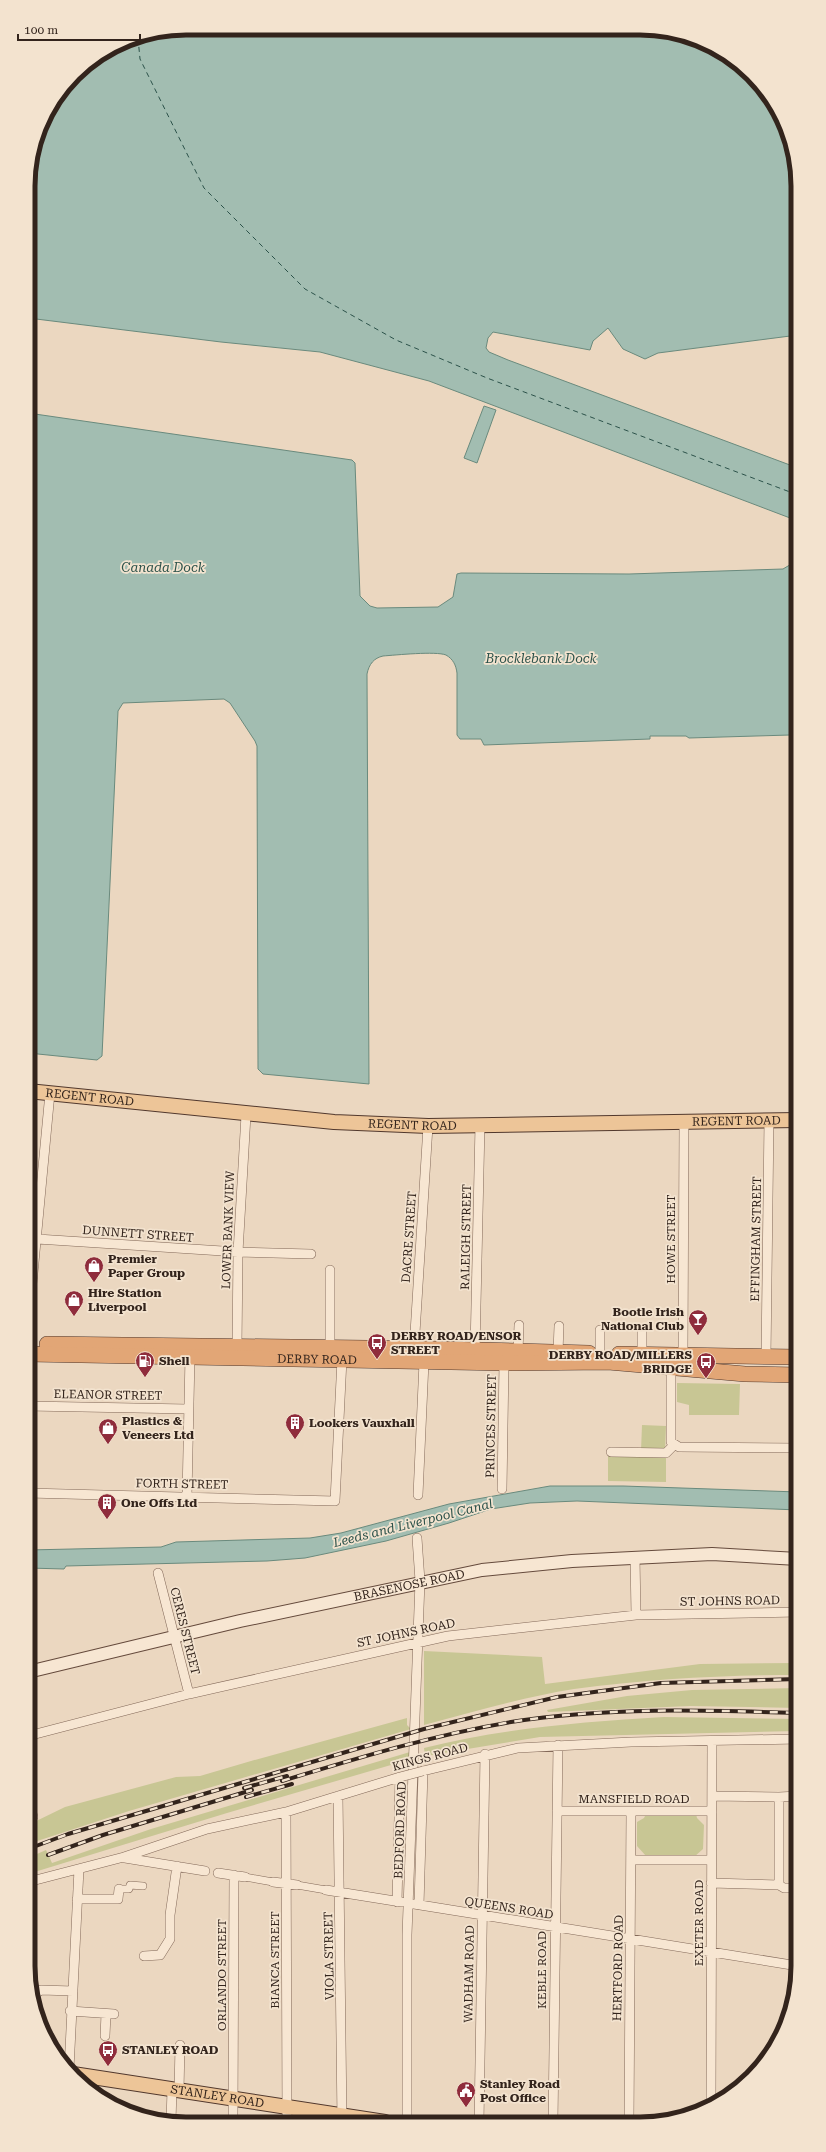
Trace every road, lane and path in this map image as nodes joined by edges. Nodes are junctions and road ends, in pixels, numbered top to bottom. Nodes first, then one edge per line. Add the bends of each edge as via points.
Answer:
1 (35, 1092) edge
2 (50, 1093) junction
3 (246, 1114) junction
4 (769, 1120) junction
5 (791, 1120) edge
6 (684, 1122) junction
7 (480, 1125) junction
8 (428, 1126) junction
9 (37, 1239) junction
10 (238, 1252) junction
11 (311, 1254) dead end
12 (35, 1258) edge
13 (330, 1270) dead end
14 (519, 1325) dead end
15 (559, 1326) dead end
16 (600, 1330) dead end
17 (642, 1332) dead end
18 (35, 1344) edge
19 (237, 1347) junction
20 (330, 1348) junction
21 (414, 1349) junction
22 (475, 1350) junction
23 (518, 1351) junction
24 (558, 1352) junction
25 (35, 1354) edge
26 (600, 1354) junction
27 (642, 1355) junction
28 (190, 1356) junction
29 (683, 1356) junction
30 (766, 1357) junction
31 (791, 1357) edge
32 (342, 1358) junction
33 (424, 1362) junction
34 (504, 1363) junction
35 (791, 1365) edge
36 (671, 1368) junction
37 (791, 1375) edge
38 (35, 1406) edge
39 (188, 1409) junction
40 (672, 1411) junction
41 (682, 1411) dead end
42 (674, 1445) junction
43 (791, 1448) edge
44 (611, 1452) dead end
45 (502, 1489) dead end
46 (35, 1493) edge
47 (187, 1496) junction
48 (418, 1496) dead end
49 (417, 1538) dead end
50 (635, 1557) junction
51 (791, 1559) edge
52 (158, 1573) dead end
53 (420, 1582) junction
54 (791, 1612) edge
55 (636, 1615) junction
56 (176, 1638) junction
57 (417, 1642) junction
58 (35, 1670) edge
59 (189, 1694) junction
60 (35, 1734) edge
61 (791, 1739) edge
62 (712, 1741) junction
63 (558, 1745) junction
64 (485, 1754) junction
65 (423, 1771) junction
66 (400, 1777) junction
67 (338, 1796) junction
68 (712, 1796) junction
69 (791, 1796) edge
70 (779, 1797) junction
71 (557, 1811) junction
72 (712, 1811) junction
73 (286, 1812) junction
74 (631, 1812) junction
75 (124, 1857) junction
76 (631, 1860) junction
77 (711, 1860) junction
78 (177, 1866) junction
79 (79, 1869) junction
80 (205, 1870) dead end
81 (218, 1873) dead end
82 (234, 1875) junction
83 (245, 1877) joint
84 (35, 1880) edge
85 (273, 1882) joint
86 (711, 1883) junction
87 (287, 1884) junction
88 (779, 1884) junction
89 (143, 1886) dead end
90 (297, 1886) joint
91 (791, 1888) edge
92 (119, 1889) joint
93 (326, 1890) joint
94 (340, 1892) junction
95 (77, 1899) junction
96 (397, 1902) junction
97 (414, 1904) junction
98 (483, 1916) junction
99 (554, 1927) junction
100 (631, 1940) junction
101 (710, 1952) junction
102 (144, 1956) dead end
103 (791, 1965) edge
104 (73, 1991) junction
105 (37, 1992) edge
106 (70, 2011) junction
107 (105, 2036) dead end
108 (180, 2045) dead end
109 (69, 2061) edge
110 (82, 2075) edge
111 (175, 2090) junction
112 (233, 2099) junction
113 (711, 2099) edge
114 (288, 2107) junction
115 (172, 2117) edge
116 (233, 2117) edge
117 (287, 2117) edge
118 (333, 2117) edge
119 (342, 2117) edge
120 (407, 2117) edge
121 (479, 2117) edge
122 (553, 2117) edge
123 (629, 2117) edge

1 - 2 main road, REGENT ROAD
2 - 3 main road, REGENT ROAD
2 - 9 street
3 - 8 main road, REGENT ROAD via 334,1122
3 - 10 street, LOWER BANK VIEW
4 - 5 main road, REGENT ROAD
4 - 6 main road, REGENT ROAD
4 - 30 street, EFFINGHAM STREET
6 - 7 main road, REGENT ROAD
6 - 29 street, HOWE STREET
7 - 8 main road, REGENT ROAD
7 - 22 street, RALEIGH STREET
8 - 21 street, DACRE STREET
9 - 10 street, DUNNETT STREET
9 - 12 street
10 - 11 street, DUNNETT STREET
10 - 19 street, LOWER BANK VIEW
13 - 20 street
14 - 23 street
15 - 24 street
16 - 26 street
17 - 27 street
18 - 19 highway, DERBY ROAD
19 - 20 highway, DERBY ROAD
20 - 21 highway, DERBY ROAD
21 - 22 highway, DERBY ROAD
22 - 23 highway, DERBY ROAD
23 - 24 highway, DERBY ROAD
24 - 26 highway, DERBY ROAD
25 - 28 highway, DERBY ROAD
26 - 27 highway, DERBY ROAD
27 - 29 highway, DERBY ROAD
28 - 32 highway, DERBY ROAD
28 - 39 street
29 - 30 highway, DERBY ROAD
30 - 31 highway, DERBY ROAD
30 - 35 highway
32 - 33 highway, DERBY ROAD
32 - 47 street, FORTH STREET via 335,1501
33 - 34 highway, DERBY ROAD
33 - 48 street
34 - 36 highway, DERBY ROAD via 608,1362
34 - 45 street, PRINCES STREET
36 - 37 highway, DERBY ROAD
36 - 40 street
38 - 39 street, ELEANOR STREET
39 - 47 street
40 - 41 street
40 - 42 street via 671,1442
42 - 43 street
42 - 44 street via 666,1453
46 - 47 street, FORTH STREET
49 - 53 street, BEDFORD ROAD
50 - 51 main road, BRASENOSE ROAD via 712,1554
50 - 53 main road, BRASENOSE ROAD via 482,1570
50 - 55 street
52 - 56 street, CERES STREET
53 - 56 main road, BRASENOSE ROAD via 240,1621
53 - 57 street, BEDFORD ROAD
54 - 55 street, ST JOHNS ROAD
55 - 57 street, ST JOHNS ROAD via 448,1636
56 - 58 main road, BRASENOSE ROAD
56 - 59 street, CERES STREET
57 - 59 street, ST JOHNS ROAD
57 - 97 street, BEDFORD ROAD
59 - 60 street, ST JOHNS ROAD
61 - 62 street, KINGS ROAD
62 - 63 street, KINGS ROAD
62 - 68 street, EXETER ROAD
63 - 64 street, KINGS ROAD
63 - 71 street, KEBLE ROAD
64 - 65 street, KINGS ROAD
64 - 98 street, WADHAM ROAD
65 - 66 street, KINGS ROAD, bridge
65 - 97 street, BEDFORD ROAD
66 - 67 street, KINGS ROAD
66 - 96 street, BEDFORD ROAD
67 - 73 street, KINGS ROAD
67 - 94 street, VIOLA STREET
68 - 70 street
68 - 72 street, EXETER ROAD
69 - 70 street
70 - 88 street
71 - 74 street, MANSFIELD ROAD
71 - 99 street, KEBLE ROAD
72 - 74 street, MANSFIELD ROAD
72 - 77 street, EXETER ROAD
73 - 75 street, KINGS ROAD via 207,1829
73 - 87 street, BIANCA STREET
74 - 76 street, HERTFORD ROAD
75 - 78 street
75 - 79 street, KINGS ROAD
76 - 77 street
76 - 100 street, HERTFORD ROAD
77 - 86 street, EXETER ROAD
78 - 80 street
78 - 102 street via 170,1915 170,1939 160,1955
79 - 84 street, KINGS ROAD
79 - 95 street
81 - 82 street, QUEENS ROAD
82 - 83 street, QUEENS ROAD
82 - 112 street, ORLANDO STREET
83 - 85 street, QUEENS ROAD
85 - 87 street, QUEENS ROAD
86 - 88 street
86 - 101 street, EXETER ROAD
87 - 90 street, QUEENS ROAD
87 - 114 street, BIANCA STREET
88 - 91 street via 784,1888
89 - 92 street via 130,1885 129,1889
90 - 93 street, QUEENS ROAD
92 - 95 street via 118,1904
93 - 94 street, QUEENS ROAD
94 - 96 street, QUEENS ROAD
94 - 119 street, VIOLA STREET
95 - 104 street
96 - 97 street, QUEENS ROAD
97 - 98 street, QUEENS ROAD
97 - 120 street, BEDFORD ROAD via 407,1935
98 - 99 street, QUEENS ROAD
98 - 121 street, WADHAM ROAD
99 - 100 street, QUEENS ROAD
99 - 122 street, KEBLE ROAD
100 - 101 street, QUEENS ROAD
100 - 123 street, HERTFORD ROAD
101 - 103 street, QUEENS ROAD
101 - 113 street, EXETER ROAD
104 - 105 street via 41,1990
104 - 106 street
106 - 107 street via 110,2014
106 - 109 street
108 - 111 street
110 - 111 main road, STANLEY ROAD
111 - 112 main road, STANLEY ROAD
111 - 115 street
112 - 114 main road, STANLEY ROAD
112 - 116 street, ORLANDO STREET
114 - 117 street, BIANCA STREET
114 - 118 main road, STANLEY ROAD

